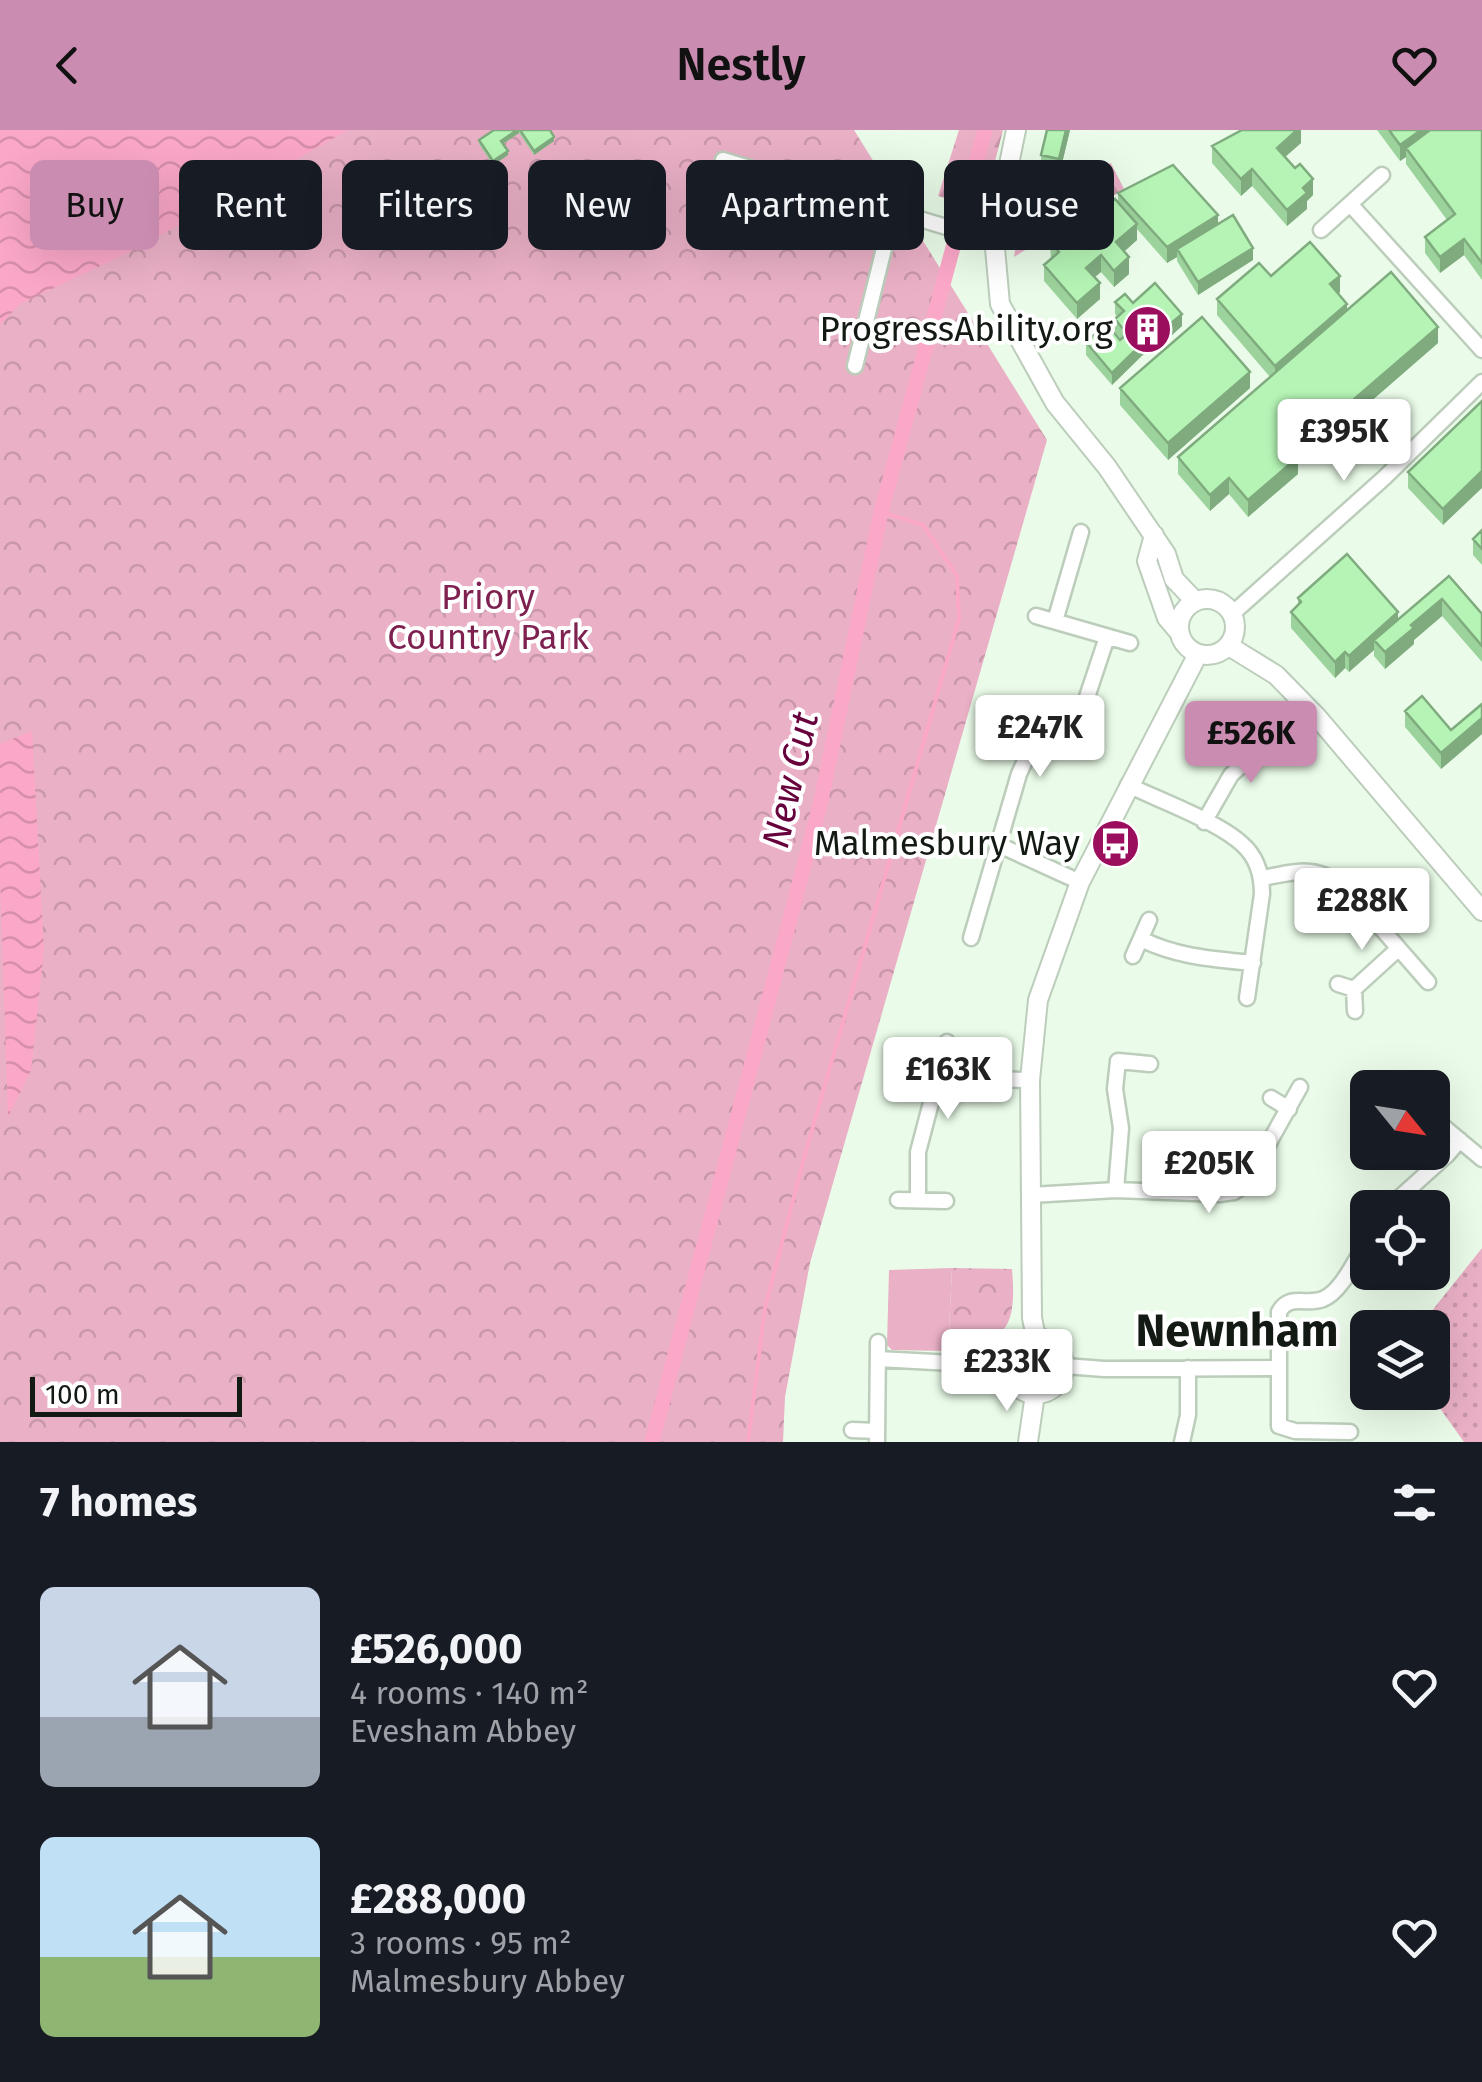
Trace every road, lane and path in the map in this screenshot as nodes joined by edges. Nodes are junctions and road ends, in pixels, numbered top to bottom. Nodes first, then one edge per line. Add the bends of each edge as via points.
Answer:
1 (1016, 130) edge
2 (1007, 160) edge
3 (1382, 175) dead end
4 (1350, 204) junction
5 (1321, 230) dead end
6 (884, 250) edge
7 (988, 250) edge
8 (1482, 350) edge
9 (854, 366) dead end
10 (1482, 382) edge
11 (1081, 532) dead end
12 (1154, 535) junction
13 (1195, 602) junction
14 (1232, 614) junction
15 (1036, 616) dead end
16 (1055, 621) junction
17 (1178, 632) junction
18 (1107, 637) junction
19 (1130, 643) dead end
20 (1229, 646) junction
21 (1198, 654) junction
22 (1276, 733) dead end
23 (1221, 735) dead end
24 (1246, 759) junction
25 (1128, 785) junction
26 (1204, 822) junction
27 (999, 844) junction
28 (1262, 878) junction
29 (1080, 882) junction
30 (1482, 911) edge
31 (1149, 920) dead end
32 (971, 938) dead end
33 (1141, 939) junction
34 (1398, 950) junction
35 (1134, 956) dead end
36 (1252, 964) junction
37 (1428, 982) dead end
38 (1338, 984) dead end
39 (1354, 989) junction
40 (1248, 998) dead end
41 (1355, 1011) dead end
42 (947, 1042) dead end
43 (1150, 1064) dead end
44 (940, 1070) junction
45 (1030, 1080) junction
46 (1300, 1088) dead end
47 (1271, 1098) dead end
48 (1288, 1109) junction
49 (1450, 1132) edge
50 (1460, 1140) junction
51 (1482, 1159) edge
52 (1116, 1190) junction
53 (1408, 1190) edge
54 (1030, 1195) junction
55 (898, 1200) dead end
56 (918, 1200) junction
57 (946, 1200) dead end
58 (1350, 1265) edge
59 (1036, 1337) junction
60 (878, 1342) dead end
61 (878, 1360) junction
62 (1008, 1366) junction
63 (1065, 1366) junction
64 (1188, 1368) junction
65 (1277, 1368) junction
66 (1035, 1394) junction
67 (852, 1430) dead end
68 (1350, 1432) dead end
69 (877, 1436) edge
70 (1028, 1442) edge
71 (1182, 1442) edge

1 - 2 street
3 - 4 street
4 - 5 street
4 - 8 street
6 - 9 street
7 - 12 street via 1000,304 1034,369
10 - 14 street
11 - 16 street
12 - 13 street via 1174,579
12 - 17 street via 1147,561 1166,618
13 - 14 street via 1218,601
13 - 17 street via 1182,613
14 - 20 street
15 - 16 street
16 - 18 street
17 - 21 street
18 - 19 street
18 - 27 street via 1084,706 1028,754
20 - 21 street
20 - 30 street via 1276,675 1318,718
21 - 25 street
22 - 24 street
23 - 24 street
24 - 26 street
25 - 26 street
25 - 29 street
26 - 28 street via 1244,846
27 - 29 street
27 - 32 street
28 - 34 street via 1312,871 1334,878
28 - 36 street
29 - 45 street via 1038,1000
31 - 33 street
33 - 35 street
33 - 36 street via 1195,958
34 - 37 street
34 - 39 street
36 - 40 street
38 - 39 street
39 - 41 street
42 - 44 street
43 - 52 street via 1118,1061
44 - 45 street
44 - 56 street via 918,1152
45 - 54 street
46 - 48 street
47 - 48 street
48 - 52 street via 1254,1174 1234,1192
49 - 50 street
50 - 51 street
50 - 53 street
52 - 54 street
54 - 59 street
55 - 56 street
56 - 57 street
58 - 65 street via 1326,1298 1282,1305
59 - 62 street via 1012,1352
59 - 63 street via 1060,1350
60 - 61 street
61 - 62 street
61 - 69 street
62 - 66 street via 1021,1390
63 - 64 street
63 - 66 street via 1060,1381
64 - 65 street
64 - 71 street
65 - 68 street via 1279,1426
66 - 70 street
67 - 69 street

